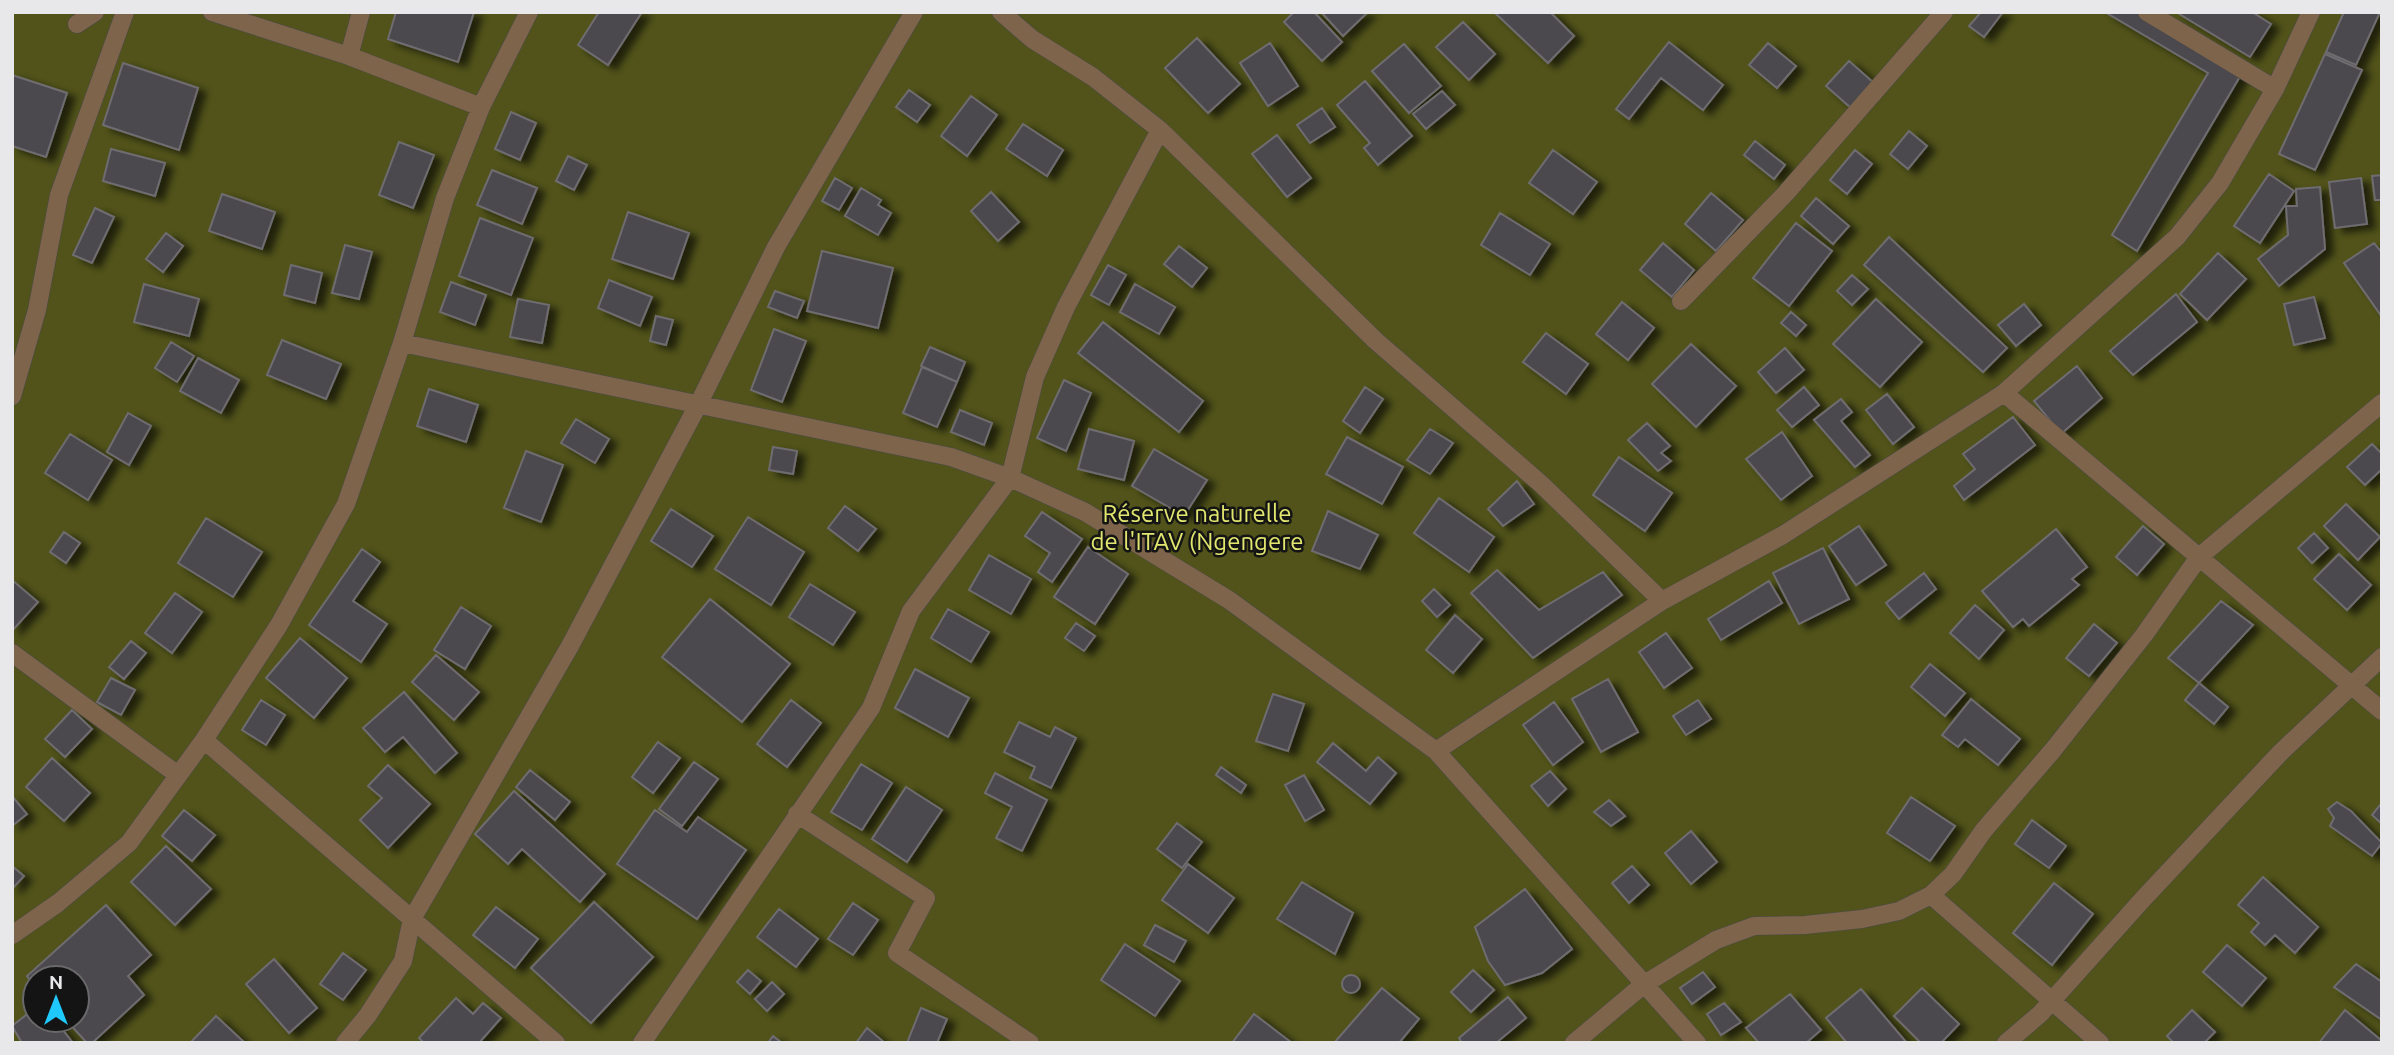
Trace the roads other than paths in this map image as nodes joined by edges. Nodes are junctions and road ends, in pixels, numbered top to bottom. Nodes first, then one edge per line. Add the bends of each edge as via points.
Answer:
1 (95, 12) edge
2 (125, 12) edge
3 (212, 12) edge
4 (361, 12) edge
5 (529, 12) edge
6 (914, 12) edge
7 (1001, 12) edge
8 (1944, 12) edge
9 (2147, 12) edge
10 (2311, 12) edge
11 (77, 24) dead end
12 (349, 56) junction
13 (2275, 89) junction
14 (481, 107) junction
15 (1160, 130) junction
16 (1681, 301) dead end
17 (402, 343) junction
18 (2004, 393) junction
19 (12, 396) edge
20 (2382, 403) edge
21 (698, 405) junction
22 (1010, 478) junction
23 (2199, 557) junction
24 (1662, 601) junction
25 (12, 653) edge
26 (2382, 657) edge
27 (2353, 686) junction
28 (2382, 711) edge
29 (204, 740) junction
30 (1436, 751) junction
31 (178, 775) junction
32 (797, 814) junction
33 (1931, 895) junction
34 (412, 919) junction
35 (12, 935) edge
36 (1643, 985) junction
37 (2052, 1001) junction
38 (345, 1043) edge
39 (556, 1043) edge
40 (642, 1043) edge
41 (1030, 1043) edge
42 (1574, 1043) edge
43 (1697, 1043) edge
44 (2006, 1043) edge
45 (2100, 1043) edge

1 - 11 street
2 - 19 street via 59,195 37,310
3 - 12 street
4 - 12 street
5 - 14 street
6 - 21 street via 776,247
7 - 15 street
8 - 16 street via 1786,193
9 - 13 street
10 - 13 street
12 - 14 street
13 - 18 street via 2220,183 2177,237
14 - 17 street via 445,198
15 - 22 street via 1066,307 1035,377
15 - 24 street via 1376,341 1541,484
17 - 21 street
17 - 29 street via 346,504 279,625
18 - 23 street
18 - 24 street via 1783,535
20 - 23 street
21 - 22 street via 951,457
21 - 34 street via 570,646
22 - 30 street via 1084,512 1229,600
22 - 32 street via 911,611 871,708
23 - 27 street
23 - 33 street via 2053,750
24 - 30 street
25 - 31 street
26 - 27 street
27 - 28 street
27 - 37 street via 2281,752
29 - 31 street
29 - 34 street
30 - 36 street
31 - 35 street via 129,843
32 - 40 street
32 - 41 street via 926,898 897,953
33 - 36 street via 1899,911 1862,919 1754,926 1716,940
33 - 37 street
34 - 38 street via 403,961
34 - 39 street
36 - 42 street
36 - 43 street
37 - 44 street
37 - 45 street

